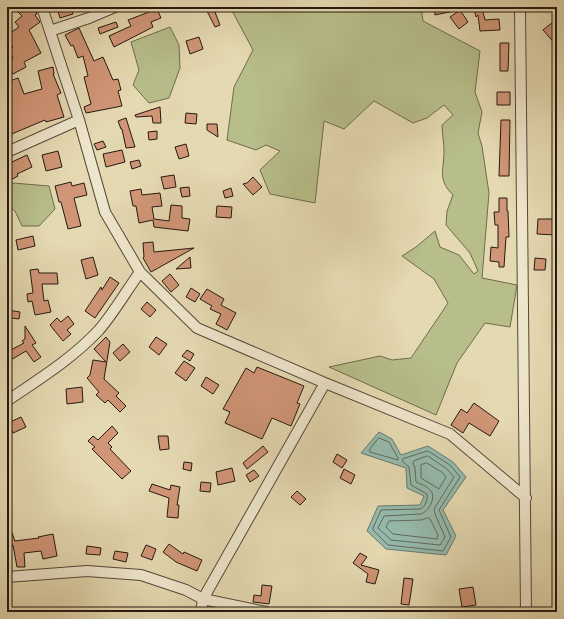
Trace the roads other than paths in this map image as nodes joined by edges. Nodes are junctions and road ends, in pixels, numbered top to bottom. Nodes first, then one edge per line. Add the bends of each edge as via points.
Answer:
1 (42, 7) edge
2 (115, 7) edge
3 (520, 7) edge
4 (50, 31) junction
5 (79, 120) junction
6 (7, 152) edge
7 (140, 272) junction
8 (325, 383) junction
9 (7, 401) edge
10 (526, 498) junction
11 (7, 576) edge
12 (203, 599) junction
13 (201, 612) edge
14 (266, 612) edge
15 (526, 612) edge

1 - 4 street
2 - 4 street
3 - 10 street
4 - 5 street
5 - 6 street
5 - 7 street via 106,212
7 - 8 street via 197,328
7 - 9 street via 100,328 81,347 61,365
8 - 10 street via 450,434
8 - 12 street
10 - 15 street
11 - 12 street via 87,571 141,575 186,590
12 - 13 street
12 - 14 street

